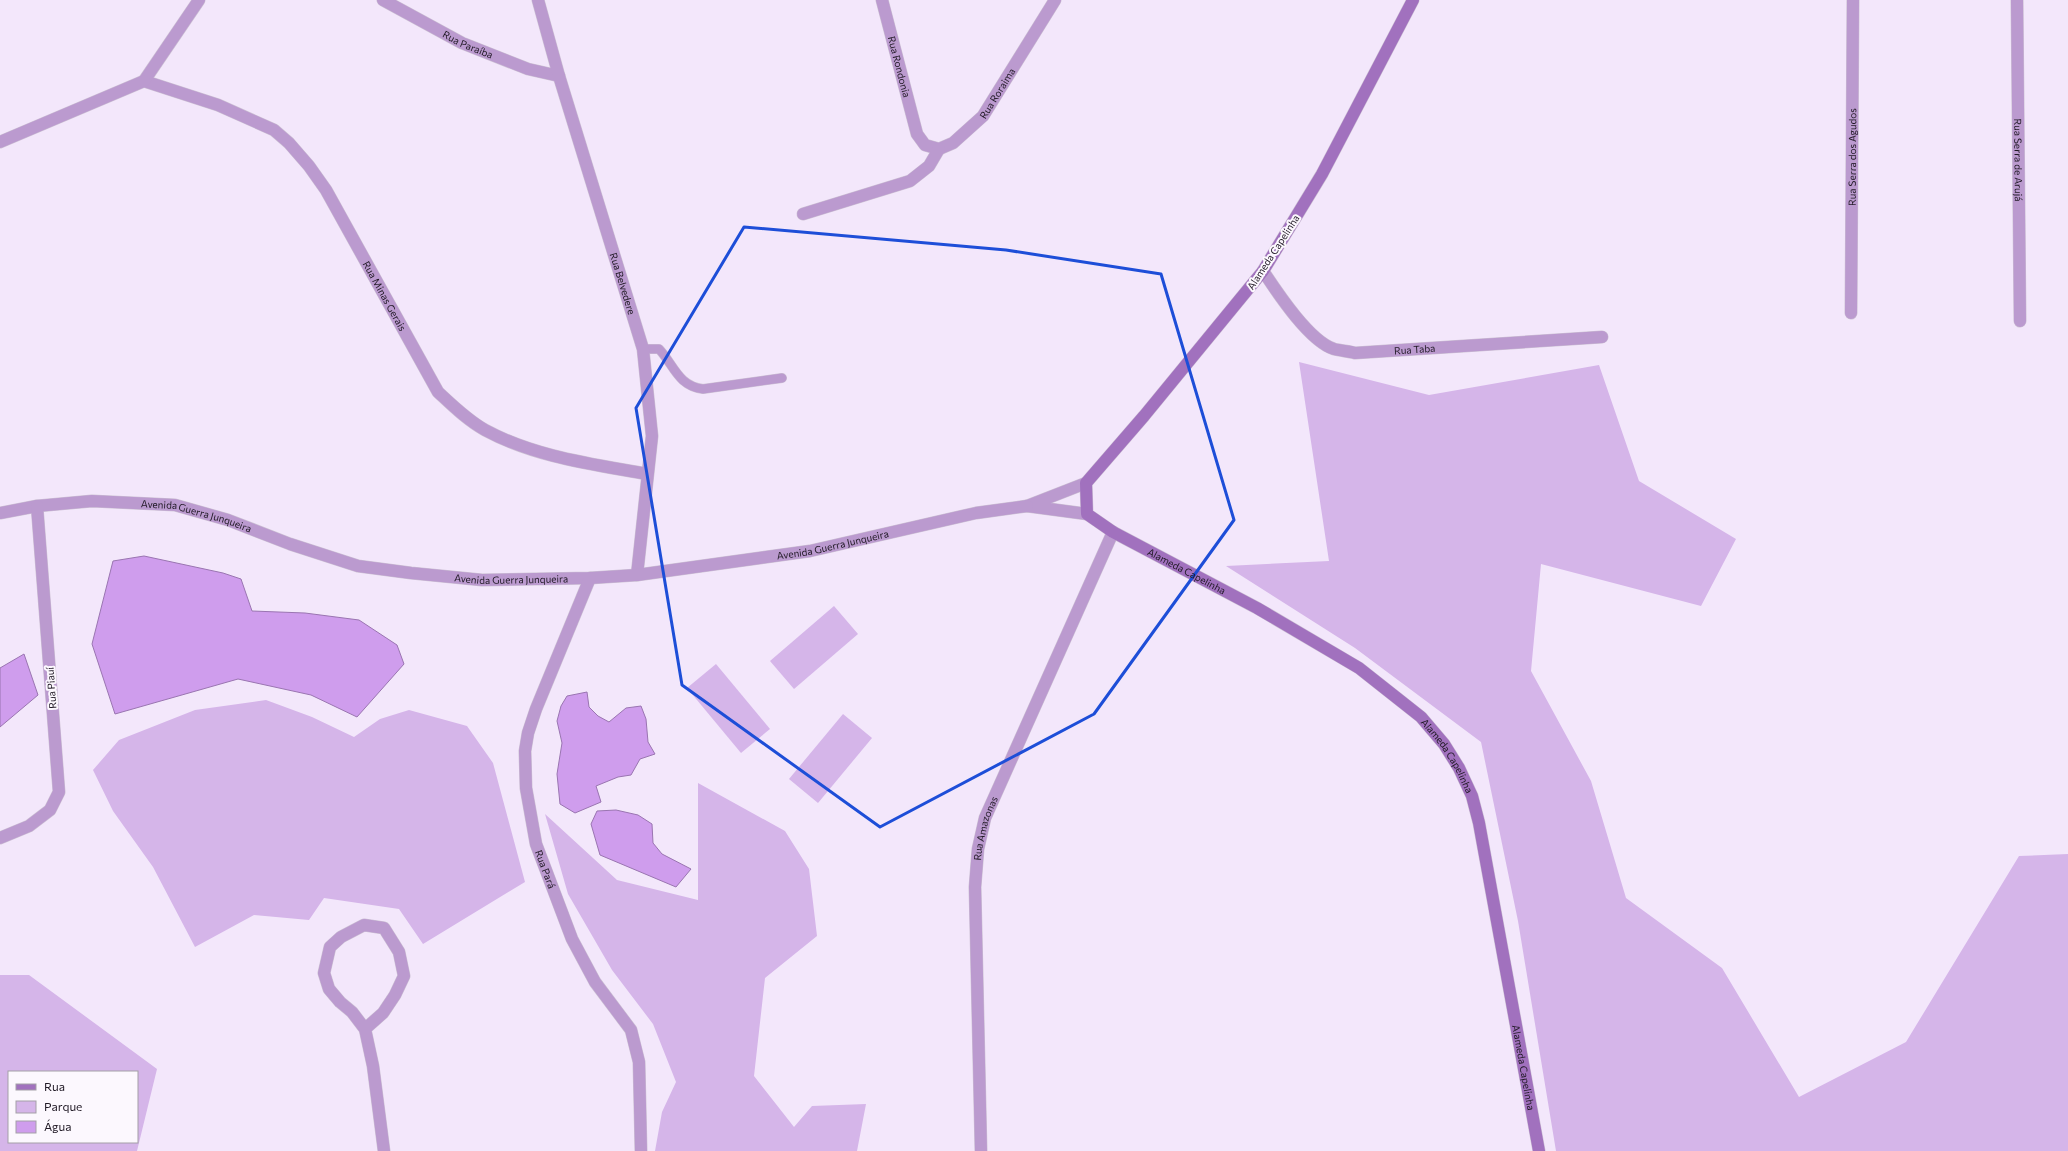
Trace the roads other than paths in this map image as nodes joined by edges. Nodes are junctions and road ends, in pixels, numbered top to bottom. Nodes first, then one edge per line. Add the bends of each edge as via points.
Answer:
1 (199, 0) edge
2 (383, 0) edge
3 (538, 0) edge
4 (882, 0) edge
5 (1055, 0) edge
6 (1413, 0) edge
7 (1853, 0) edge
8 (2018, 0) edge
9 (559, 76) junction
10 (144, 81) junction
11 (0, 142) edge
12 (939, 149) junction
13 (803, 214) dead end
14 (1263, 271) junction
15 (1851, 313) dead end
16 (2020, 321) dead end
17 (1602, 337) dead end
18 (643, 349) junction
19 (782, 378) dead end
20 (647, 474) junction
21 (1086, 483) junction
22 (37, 506) junction
23 (1027, 506) junction
24 (0, 513) edge
25 (1087, 514) junction
26 (1113, 532) junction
27 (637, 575) junction
28 (590, 578) junction
29 (0, 838) edge
30 (365, 1029) junction
31 (384, 1151) edge
32 (641, 1151) edge
33 (981, 1151) edge
34 (1539, 1151) edge

1 - 10 street
2 - 9 street, Rua Paraíba via 462,43 528,69
3 - 9 street, Rua Belvedere
4 - 12 street, Rua Rondonia via 917,134 925,145
5 - 12 street, Rua Roraima via 983,116 953,144
6 - 14 street, Alameda Capelinha via 1322,174
7 - 15 street, Rua Serra dos Agudos
8 - 16 street, Rua Serra de Arujá
9 - 18 street, Rua Belvedere
10 - 11 street
10 - 20 street, Rua Minas Gerais via 218,105 274,130 289,142 326,190 438,392 462,414 484,430 519,445 561,458
12 - 13 street via 929,166 910,181
14 - 17 street, Rua Taba via 1282,300 1314,335 1333,349 1356,353
14 - 21 street, Alameda Capelinha
18 - 19 lane via 659,349 678,376 692,387 702,389
18 - 20 street, Rua Belvedere via 652,436
20 - 27 street, Rua Belvedere
21 - 23 street, Avenida Guerra Junqueira
21 - 25 street
22 - 24 street, Avenida Guerra Junqueira
22 - 28 street, Avenida Guerra Junqueira via 92,501 175,505 228,520 358,566 411,574 482,580
22 - 29 street, Rua Piauí via 59,792 50,810 28,826
23 - 25 street, Avenida Guerra Junqueira
23 - 27 street, Avenida Guerra Junqueira via 976,513 810,551
25 - 26 street, Alameda Capelinha
26 - 33 street, Rua Amazonas via 985,818 982,830 975,888
26 - 34 street, Alameda Capelinha via 1256,608 1359,668 1421,717 1444,744 1460,768 1472,796 1479,823
27 - 28 street, Avenida Guerra Junqueira
28 - 32 street, Rua Pará via 528,733 525,751 526,788 536,844 572,939 595,982 631,1030 639,1062
30 - 30 street via 329,989 324,973 330,947 341,937 364,925 384,928 399,952 404,976 395,996
30 - 31 street via 373,1066

